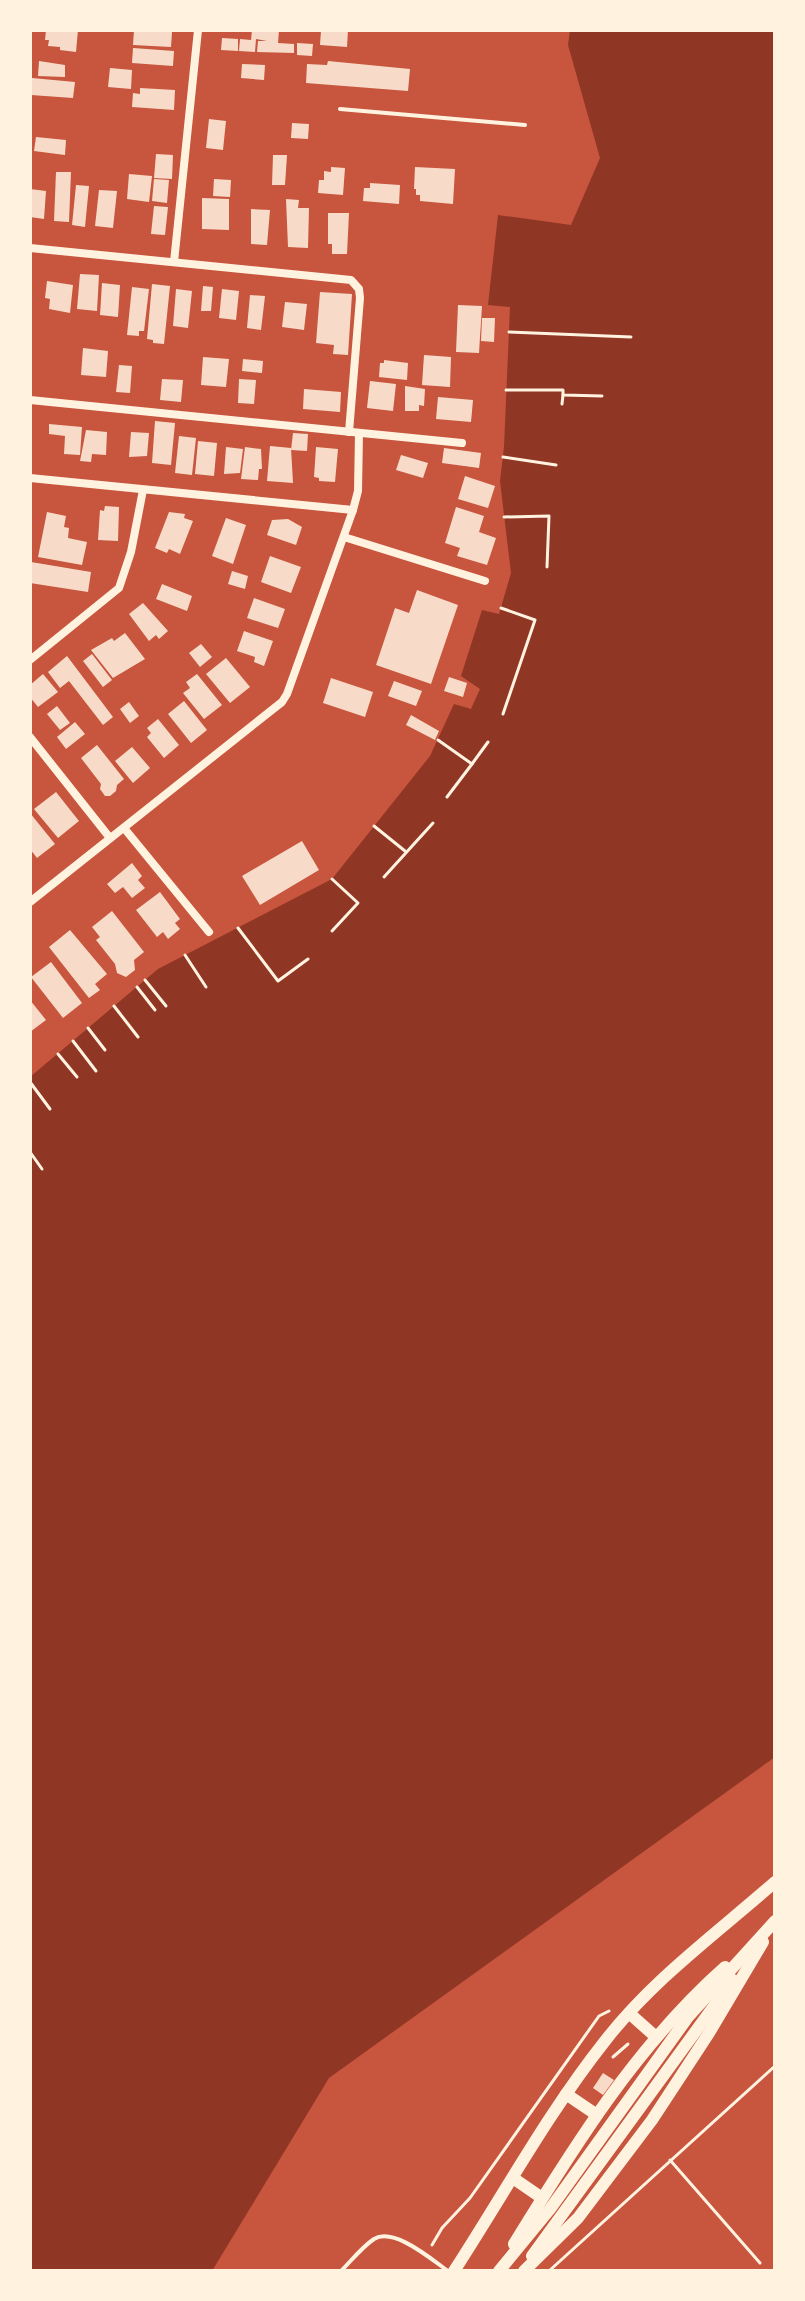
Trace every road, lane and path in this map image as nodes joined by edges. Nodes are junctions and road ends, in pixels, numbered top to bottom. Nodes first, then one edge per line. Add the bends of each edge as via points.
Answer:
1 (198, 30) edge
2 (340, 109) dead end
3 (525, 125) dead end
4 (30, 248) edge
5 (174, 262) junction
6 (509, 332) dead end
7 (631, 337) dead end
8 (506, 390) dead end
9 (563, 395) junction
10 (602, 396) dead end
11 (30, 400) edge
12 (562, 404) dead end
13 (354, 433) junction
14 (462, 443) dead end
15 (503, 457) dead end
16 (556, 465) dead end
17 (30, 478) edge
18 (143, 490) junction
19 (353, 510) junction
20 (504, 517) dead end
21 (344, 537) junction
22 (547, 567) dead end
23 (485, 581) dead end
24 (501, 608) dead end
25 (30, 660) edge
26 (503, 714) dead end
27 (30, 737) edge
28 (438, 740) dead end
29 (488, 742) dead end
30 (472, 764) junction
31 (447, 797) dead end
32 (433, 823) dead end
33 (374, 826) dead end
34 (124, 828) junction
35 (110, 838) junction
36 (406, 852) junction
37 (384, 877) dead end
38 (332, 879) dead end
39 (30, 902) edge
40 (238, 928) dead end
41 (332, 931) dead end
42 (209, 932) dead end
43 (185, 955) dead end
44 (308, 959) dead end
45 (145, 980) dead end
46 (137, 987) dead end
47 (206, 987) dead end
48 (114, 1006) dead end
49 (166, 1006) dead end
50 (155, 1010) dead end
51 (88, 1028) dead end
52 (138, 1037) dead end
53 (73, 1041) dead end
54 (105, 1050) dead end
55 (58, 1054) dead end
56 (96, 1071) dead end
57 (77, 1077) dead end
58 (30, 1082) edge
59 (50, 1109) dead end
60 (30, 1152) edge
61 (42, 1169) dead end
62 (775, 1882) edge
63 (773, 1923) edge
64 (629, 2013) junction
65 (656, 2037) junction
66 (628, 2044) dead end
67 (608, 2062) dead end
68 (775, 2066) edge
69 (566, 2094) junction
70 (597, 2115) junction
71 (670, 2160) junction
72 (513, 2178) junction
73 (542, 2198) junction
74 (426, 2257) junction
75 (760, 2263) dead end
76 (341, 2271) edge
77 (451, 2271) edge
78 (498, 2271) edge
79 (522, 2271) edge
80 (549, 2271) edge

1 - 5 street
2 - 3 lane
4 - 5 street
5 - 13 street via 355,282 360,298
6 - 7 path
8 - 9 path via 563,390
9 - 10 path
9 - 12 path
11 - 13 street
13 - 14 street
13 - 19 street via 358,491
15 - 16 path
17 - 18 street
18 - 19 street
18 - 25 street via 119,588
19 - 21 street
20 - 22 path via 549,516
21 - 23 street
21 - 34 street via 282,702
24 - 26 path via 535,620
27 - 35 street
28 - 30 path
29 - 30 path
30 - 31 path
32 - 36 path
33 - 36 path
34 - 35 street
34 - 42 street
35 - 39 street
36 - 37 path
38 - 41 path via 358,903
40 - 44 path via 278,981
43 - 47 path
45 - 49 path
46 - 50 path
48 - 52 path
51 - 54 path
53 - 56 path
55 - 57 path
58 - 59 path
60 - 61 path
62 - 64 main road
63 - 65 main road
63 - 78 main road via 688,2017 550,2209
63 - 79 main road via 652,2120 578,2218
64 - 65 main road
64 - 69 main road
64 - 74 path via 606,2011 599,2016
65 - 70 main road
66 - 67 path
68 - 71 path
69 - 70 main road
69 - 72 main road
70 - 73 main road
71 - 75 path
71 - 80 path
72 - 73 main road
72 - 77 main road
73 - 78 main road
74 - 76 lane via 384,2236 370,2242
74 - 77 lane

